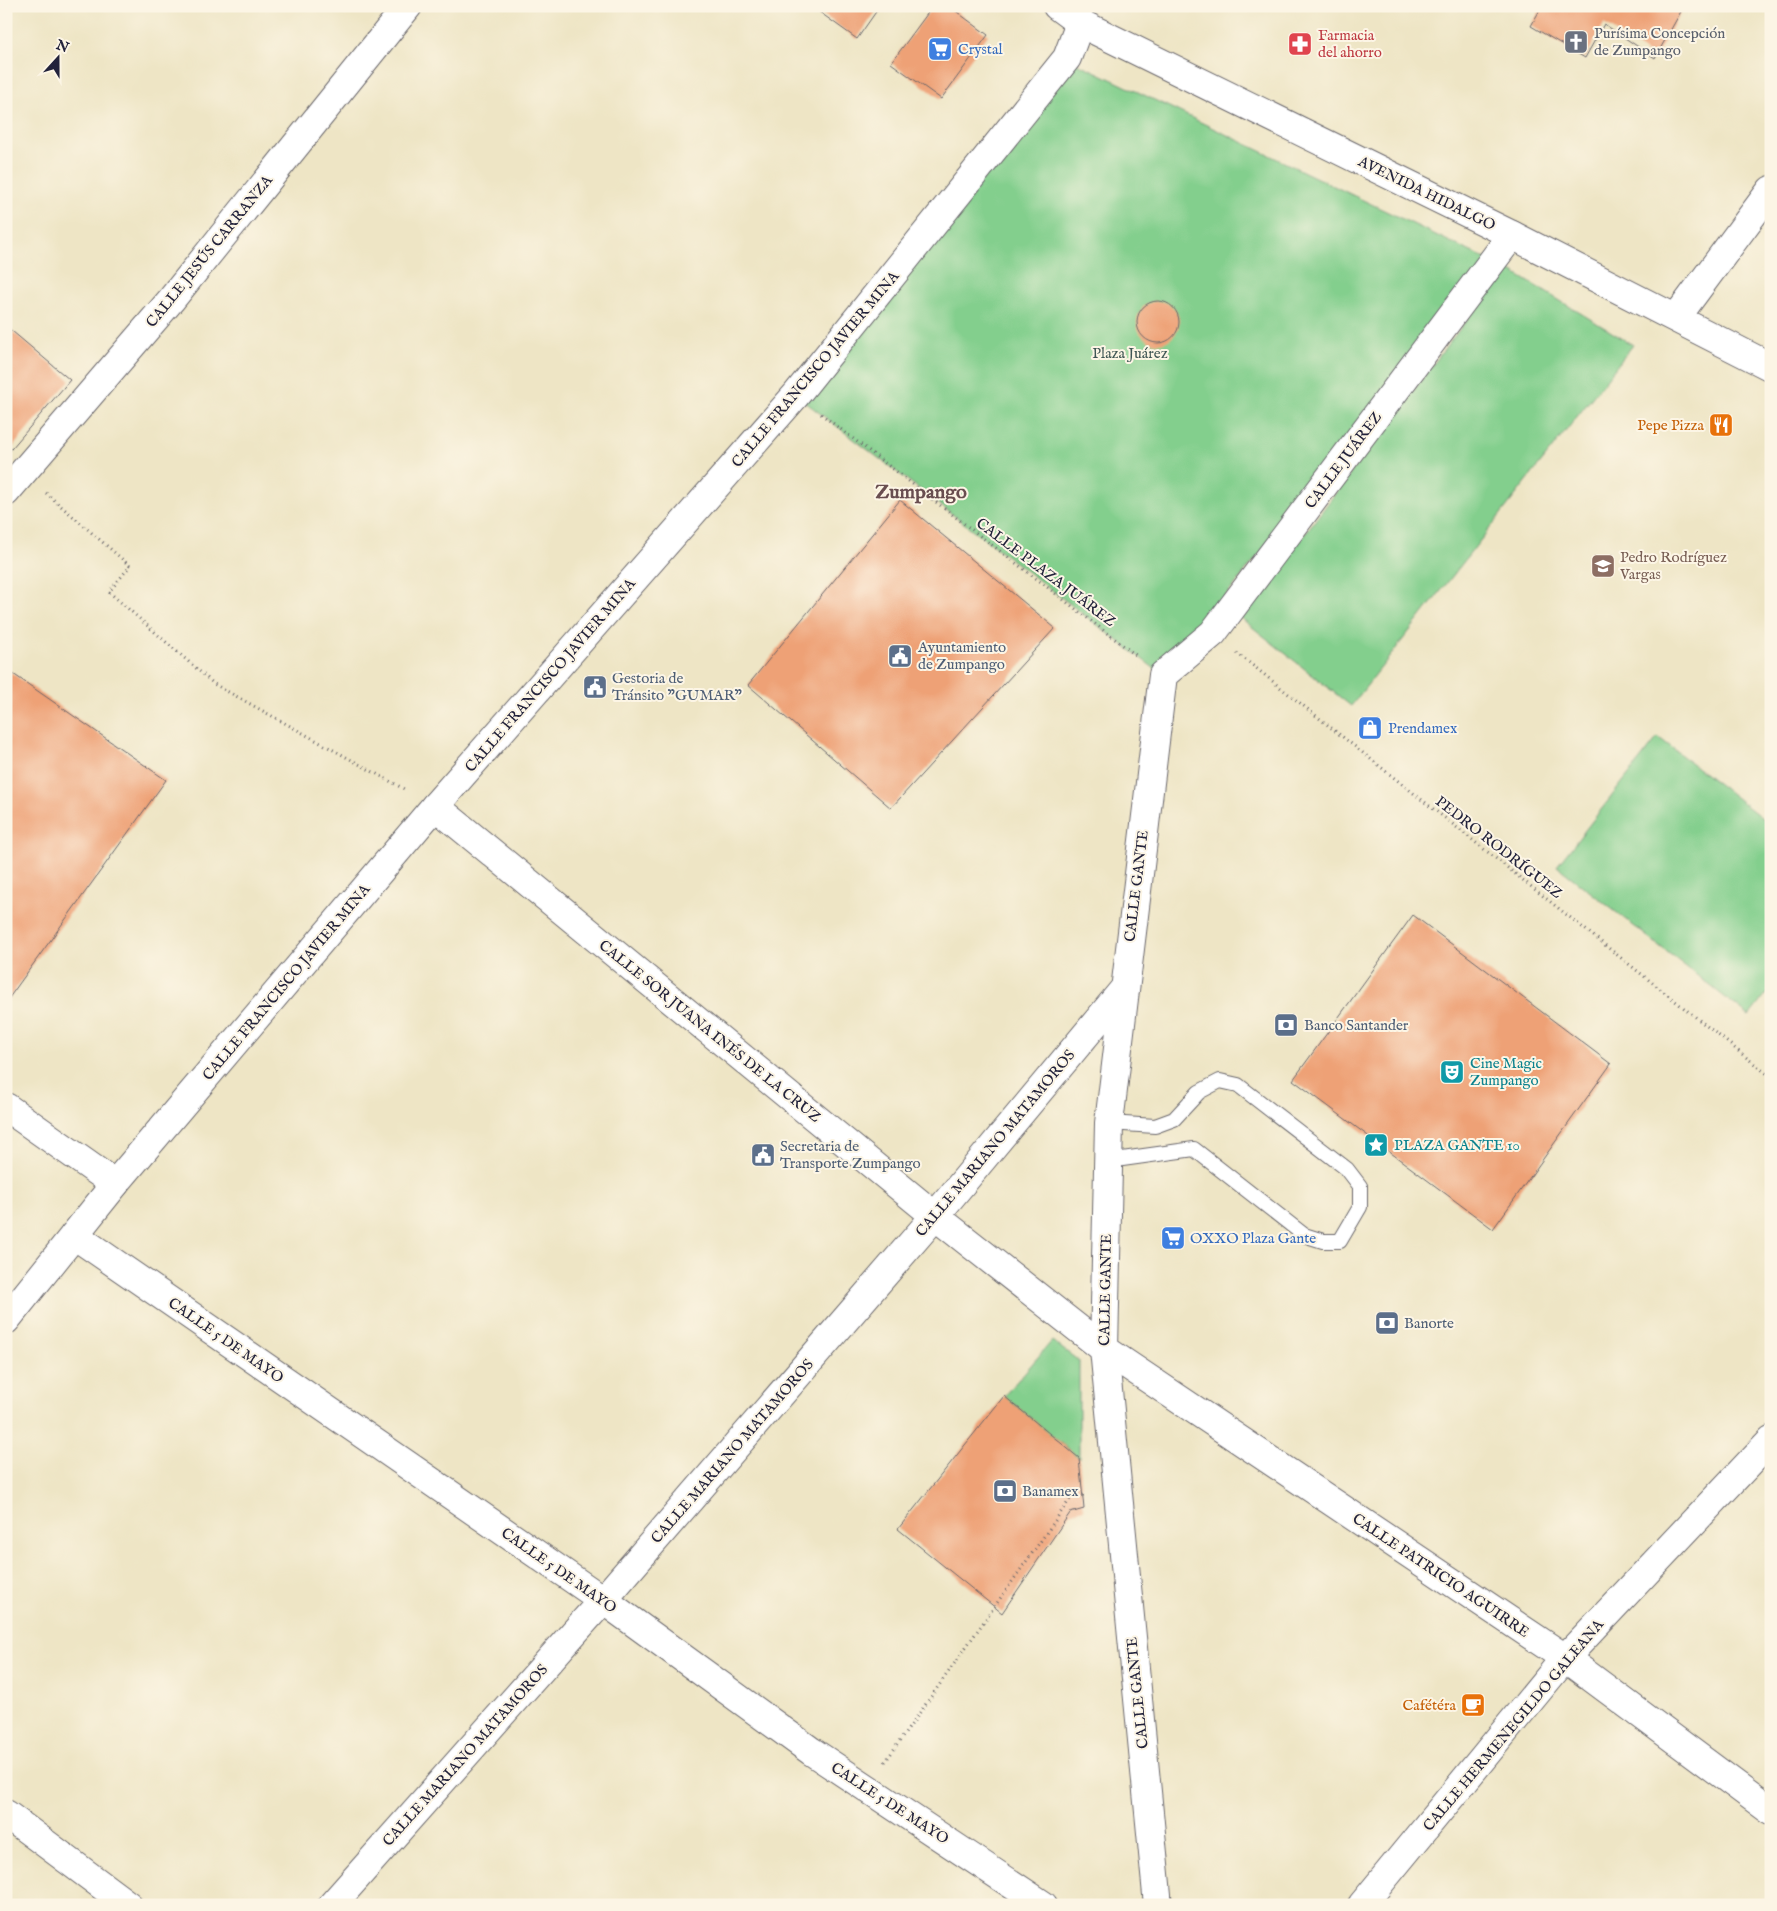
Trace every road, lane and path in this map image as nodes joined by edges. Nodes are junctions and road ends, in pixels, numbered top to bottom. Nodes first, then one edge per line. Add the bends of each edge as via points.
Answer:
1 (408, 6) edge
2 (1057, 6) edge
3 (1085, 15) edge
4 (1771, 190) edge
5 (1512, 235) junction
6 (1676, 318) junction
7 (1771, 367) edge
8 (796, 395) junction
9 (15, 482) edge
10 (1213, 633) junction
11 (1163, 675) junction
12 (435, 806) junction
13 (1124, 989) junction
14 (1771, 1077) edge
15 (6, 1107) edge
16 (1108, 1123) junction
17 (1108, 1161) junction
18 (116, 1184) junction
19 (935, 1216) junction
20 (74, 1235) junction
21 (6, 1320) edge
22 (1104, 1349) junction
23 (1771, 1440) edge
24 (1116, 1487) junction
25 (603, 1600) junction
26 (1565, 1658) junction
27 (884, 1764) dead end
28 (1771, 1811) edge
29 (6, 1814) edge
30 (128, 1905) edge
31 (332, 1905) edge
32 (1043, 1905) edge
33 (1158, 1905) edge
34 (1362, 1905) edge

1 - 9 street, CALLE JESÚS CARRANZA via 171,300
2 - 3 street, AVENIDA HIDALGO
3 - 5 street, AVENIDA HIDALGO
3 - 8 street, CALLE FRANCISCO JAVIER MINA via 1067,58
4 - 6 street
5 - 6 street, AVENIDA HIDALGO
5 - 10 street, CALLE JUÁREZ
6 - 7 street, AVENIDA HIDALGO
8 - 11 path, CALLE PLAZA JUÁREZ
8 - 12 street, CALLE FRANCISCO JAVIER MINA
9 - 12 path via 130,566 109,592 214,684
10 - 11 street, CALLE JUÁREZ
10 - 14 path, PEDRO RODRÍGUEZ
11 - 13 street, CALLE GANTE
12 - 18 street, CALLE FRANCISCO JAVIER MINA
12 - 19 street, CALLE SOR JUANA INÉS DE LA CRUZ
13 - 16 street, CALLE GANTE
13 - 19 street, CALLE MARIANO MATAMOROS
15 - 18 street
16 - 17 street, CALLE GANTE
16 - 17 lane via 1155,1126 1174,1119 1199,1092 1220,1081 1238,1086 1347,1169 1360,1186 1360,1207 1340,1241 1323,1241 1304,1234 1194,1149
17 - 22 street, CALLE GANTE
18 - 20 street, CALLE FRANCISCO JAVIER MINA
19 - 22 street, CALLE SOR JUANA INÉS DE LA CRUZ
19 - 25 street, CALLE MARIANO MATAMOROS
20 - 21 street, CALLE FRANCISCO JAVIER MINA
20 - 25 street, CALLE 5 DE MAYO
22 - 24 street, CALLE GANTE
22 - 26 street, CALLE PATRICIO AGUIRRE
23 - 26 street, CALLE HERMENEGILDO GALEANA
24 - 27 path via 1071,1498
24 - 33 street, CALLE GANTE
25 - 31 street, CALLE MARIANO MATAMOROS
25 - 32 street, CALLE 5 DE MAYO via 811,1751
26 - 28 street, CALLE PATRICIO AGUIRRE
26 - 34 street, CALLE HERMENEGILDO GALEANA
29 - 30 street

